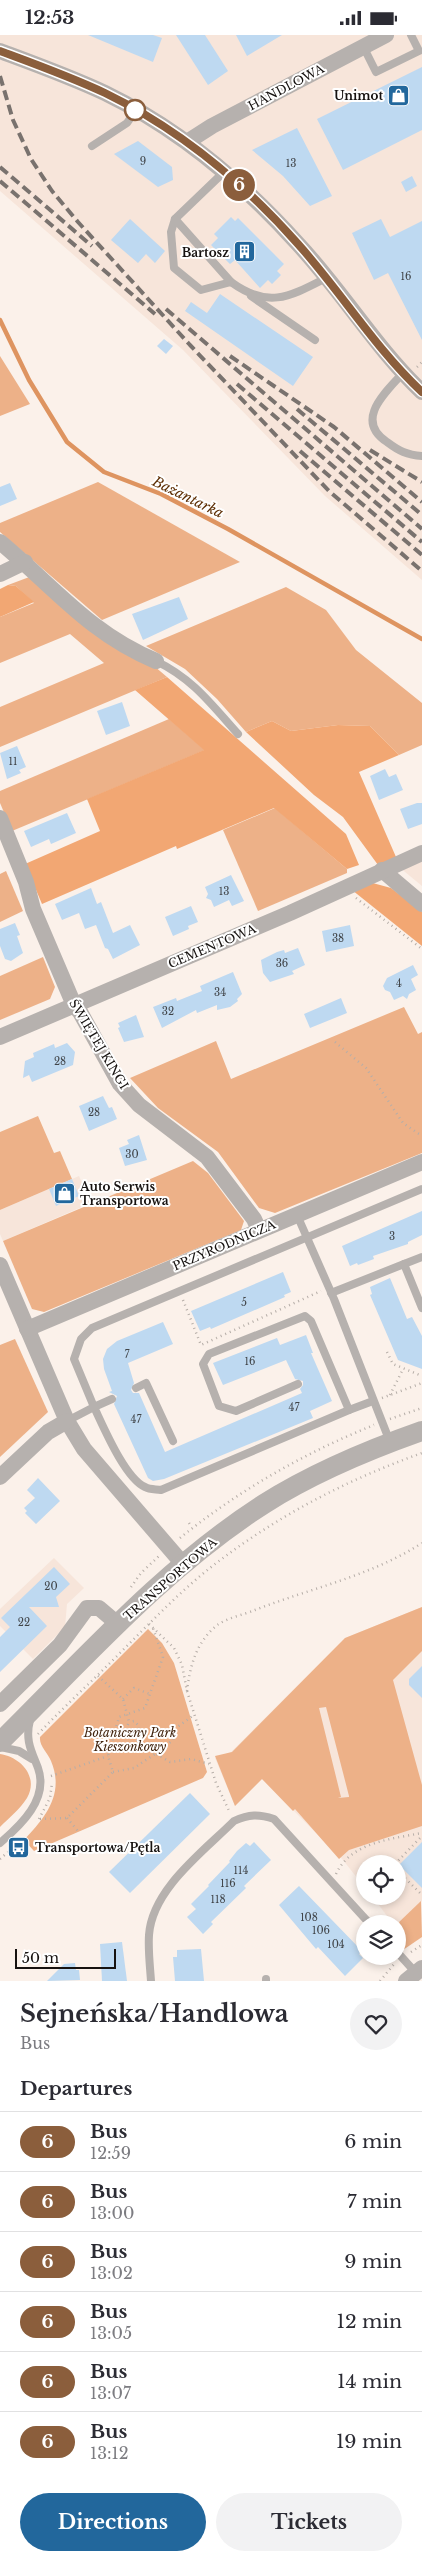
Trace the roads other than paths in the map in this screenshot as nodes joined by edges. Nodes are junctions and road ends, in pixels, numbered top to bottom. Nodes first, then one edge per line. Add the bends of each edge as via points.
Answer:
1 (386, 35) edge
2 (412, 35) edge
3 (363, 46) junction
4 (0, 51) edge
5 (136, 110) junction
6 (187, 143) junction
7 (92, 146) dead end
8 (225, 171) junction
9 (175, 219) junction
10 (326, 278) junction
11 (231, 282) junction
12 (249, 295) junction
13 (315, 340) dead end
14 (403, 373) junction
15 (422, 392) edge
16 (422, 456) edge
17 (0, 542) edge
18 (25, 562) junction
19 (0, 574) edge
20 (156, 661) joint
21 (238, 734) dead end
22 (0, 818) edge
23 (422, 853) edge
24 (382, 870) junction
25 (422, 903) edge
26 (74, 1005) junction
27 (0, 1037) edge
28 (422, 1162) edge
29 (422, 1189) edge
30 (297, 1215) junction
31 (259, 1230) junction
32 (307, 1239) junction
33 (422, 1257) edge
34 (404, 1264) junction
35 (0, 1265) edge
36 (3, 1282) edge
37 (330, 1290) junction
38 (422, 1308) edge
39 (27, 1329) junction
40 (298, 1384) dead end
41 (136, 1388) dead end
42 (112, 1399) dead end
43 (374, 1401) junction
44 (94, 1407) junction
45 (349, 1410) junction
46 (67, 1421) junction
47 (422, 1431) edge
48 (174, 1441) dead end
49 (390, 1442) junction
50 (0, 1477) edge
51 (183, 1564) junction
52 (118, 1625) junction
53 (0, 1704) edge
54 (33, 1709) junction
55 (0, 1742) edge
56 (0, 1747) edge
57 (34, 1761) junction
58 (0, 1843) edge
59 (362, 1915) edge
60 (406, 1963) edge
61 (415, 1974) edge
62 (151, 1981) edge

1 - 3 street, HANDLOWA
2 - 3 lane via 418,51 376,72
3 - 6 street, HANDLOWA via 212,126
4 - 5 street via 82,82
5 - 6 street
5 - 7 lane via 127,123
6 - 8 street
8 - 9 lane
8 - 10 street via 288,233
9 - 11 lane
9 - 11 lane via 171,233 174,268 201,290
10 - 12 lane via 292,295 274,298
10 - 14 street
11 - 12 lane
12 - 13 lane
14 - 15 street
14 - 16 lane via 380,398 371,415 374,430 380,438 406,455
17 - 18 street
18 - 19 street
18 - 20 street via 42,583 74,610 118,643
20 - 21 lane via 183,675
22 - 26 street, ŚWIĘTEJ KINGI via 26,882 33,909
23 - 24 street, CEMENTOWA
24 - 25 street
24 - 26 street, CEMENTOWA
26 - 27 street, CEMENTOWA
26 - 31 street, ŚWIĘTEJ KINGI via 120,1084 140,1105 207,1157
28 - 30 street, PRZYRODNICZA
29 - 32 lane
30 - 31 street, PRZYRODNICZA
30 - 32 lane
31 - 39 street, PRZYRODNICZA
32 - 37 lane
32 - 44 lane via 92,1329 81,1339 74,1359
33 - 34 lane
34 - 37 lane
34 - 38 lane
35 - 36 street
36 - 39 street
37 - 43 lane
39 - 46 street
40 - 45 lane via 236,1411 218,1406 203,1364 209,1354 305,1316 311,1321
41 - 48 lane via 146,1383
42 - 44 lane
43 - 45 lane
43 - 49 lane
44 - 45 lane via 119,1459 143,1487 161,1490
44 - 46 lane
46 - 50 street via 48,1432
46 - 51 street via 84,1449
47 - 49 street, TRANSPORTOWA
49 - 51 street, TRANSPORTOWA via 335,1466 265,1503
51 - 52 street, TRANSPORTOWA
52 - 53 street via 99,1608 87,1608 60,1645
52 - 54 street, TRANSPORTOWA
54 - 55 street, TRANSPORTOWA
54 - 57 lane via 27,1741
56 - 57 lane via 19,1751
57 - 58 lane via 40,1776 38,1798 25,1819
59 - 62 lane via 274,1819 247,1815 234,1821 166,1889 154,1913 149,1934
60 - 61 lane

